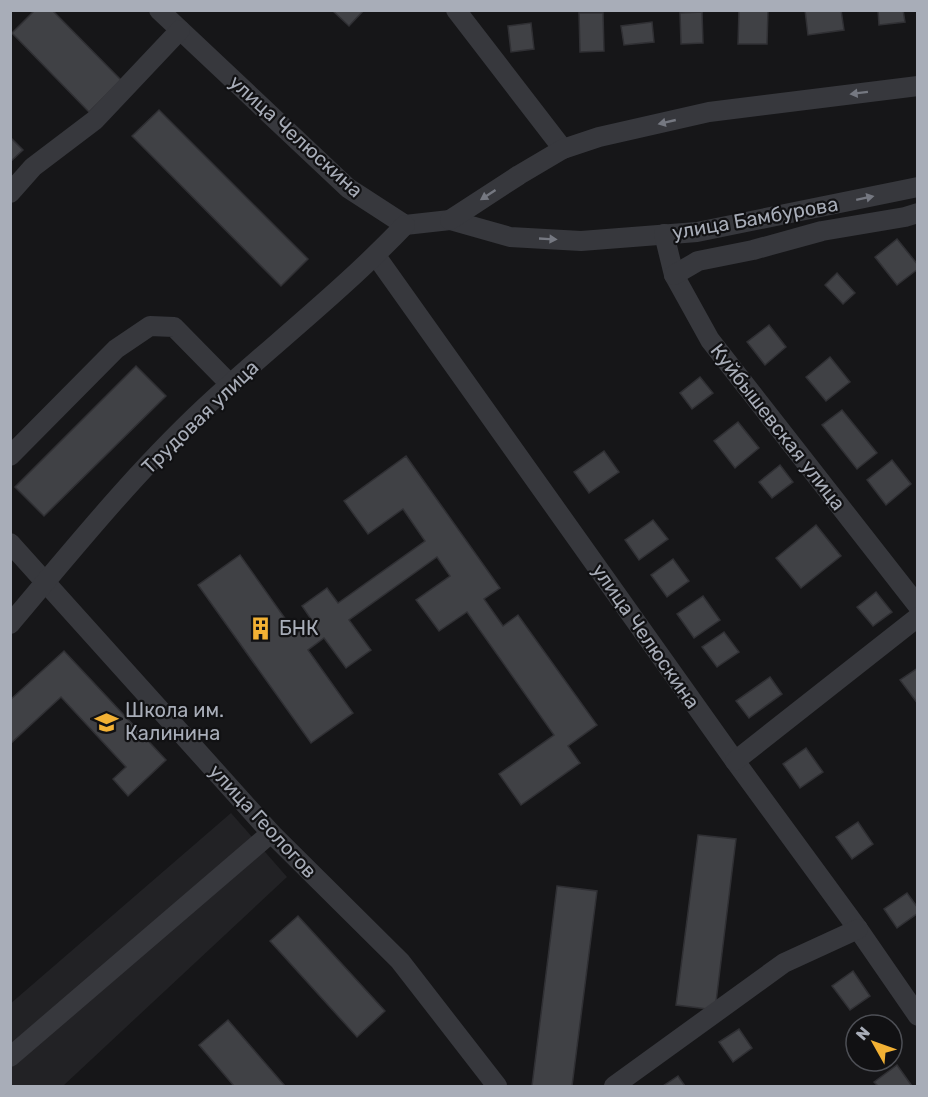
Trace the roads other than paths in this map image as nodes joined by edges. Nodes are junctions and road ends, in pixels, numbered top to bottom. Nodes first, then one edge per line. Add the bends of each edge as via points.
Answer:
1 (159, 10) edge
2 (456, 10) edge
3 (180, 30) junction
4 (918, 86) edge
5 (563, 149) junction
6 (918, 187) edge
7 (10, 193) edge
8 (918, 213) edge
9 (450, 220) junction
10 (405, 225) junction
11 (664, 234) junction
12 (376, 256) junction
13 (674, 276) junction
14 (231, 385) junction
15 (10, 456) edge
16 (10, 543) edge
17 (45, 583) junction
18 (918, 606) edge
19 (918, 617) edge
20 (10, 624) edge
21 (735, 761) junction
22 (271, 833) junction
23 (858, 929) junction
24 (918, 1016) edge
25 (10, 1057) edge
26 (497, 1086) edge
27 (614, 1086) edge

1 - 3 street, улица Челюскина
2 - 5 street
3 - 7 street via 95,120 33,167
3 - 10 street, улица Челюскина via 348,188
4 -> 5 street via 709,112
5 -> 9 street
11 -> 6 street, улица Бамбурова via 697,232
8 - 13 street via 698,261
9 - 10 street
9 -> 11 street, улица Бамбурова via 510,237 581,241
10 - 12 street, Трудовая улица
11 - 13 street, Куйбышевская улица
12 - 14 street, Трудовая улица
12 - 21 street, улица Челюскина
13 - 18 street, Куйбышевская улица via 710,340
14 - 15 street via 174,327 150,326 116,349
14 - 17 street, Трудовая улица via 126,487
16 - 17 street, улица Геологов
17 - 20 street, Трудовая улица
17 - 22 street, улица Геологов
19 - 21 street
21 - 23 street, улица Челюскина
22 - 25 street
22 - 26 street, улица Геологов via 400,961
23 - 24 street, улица Челюскина
23 - 27 street via 784,963

